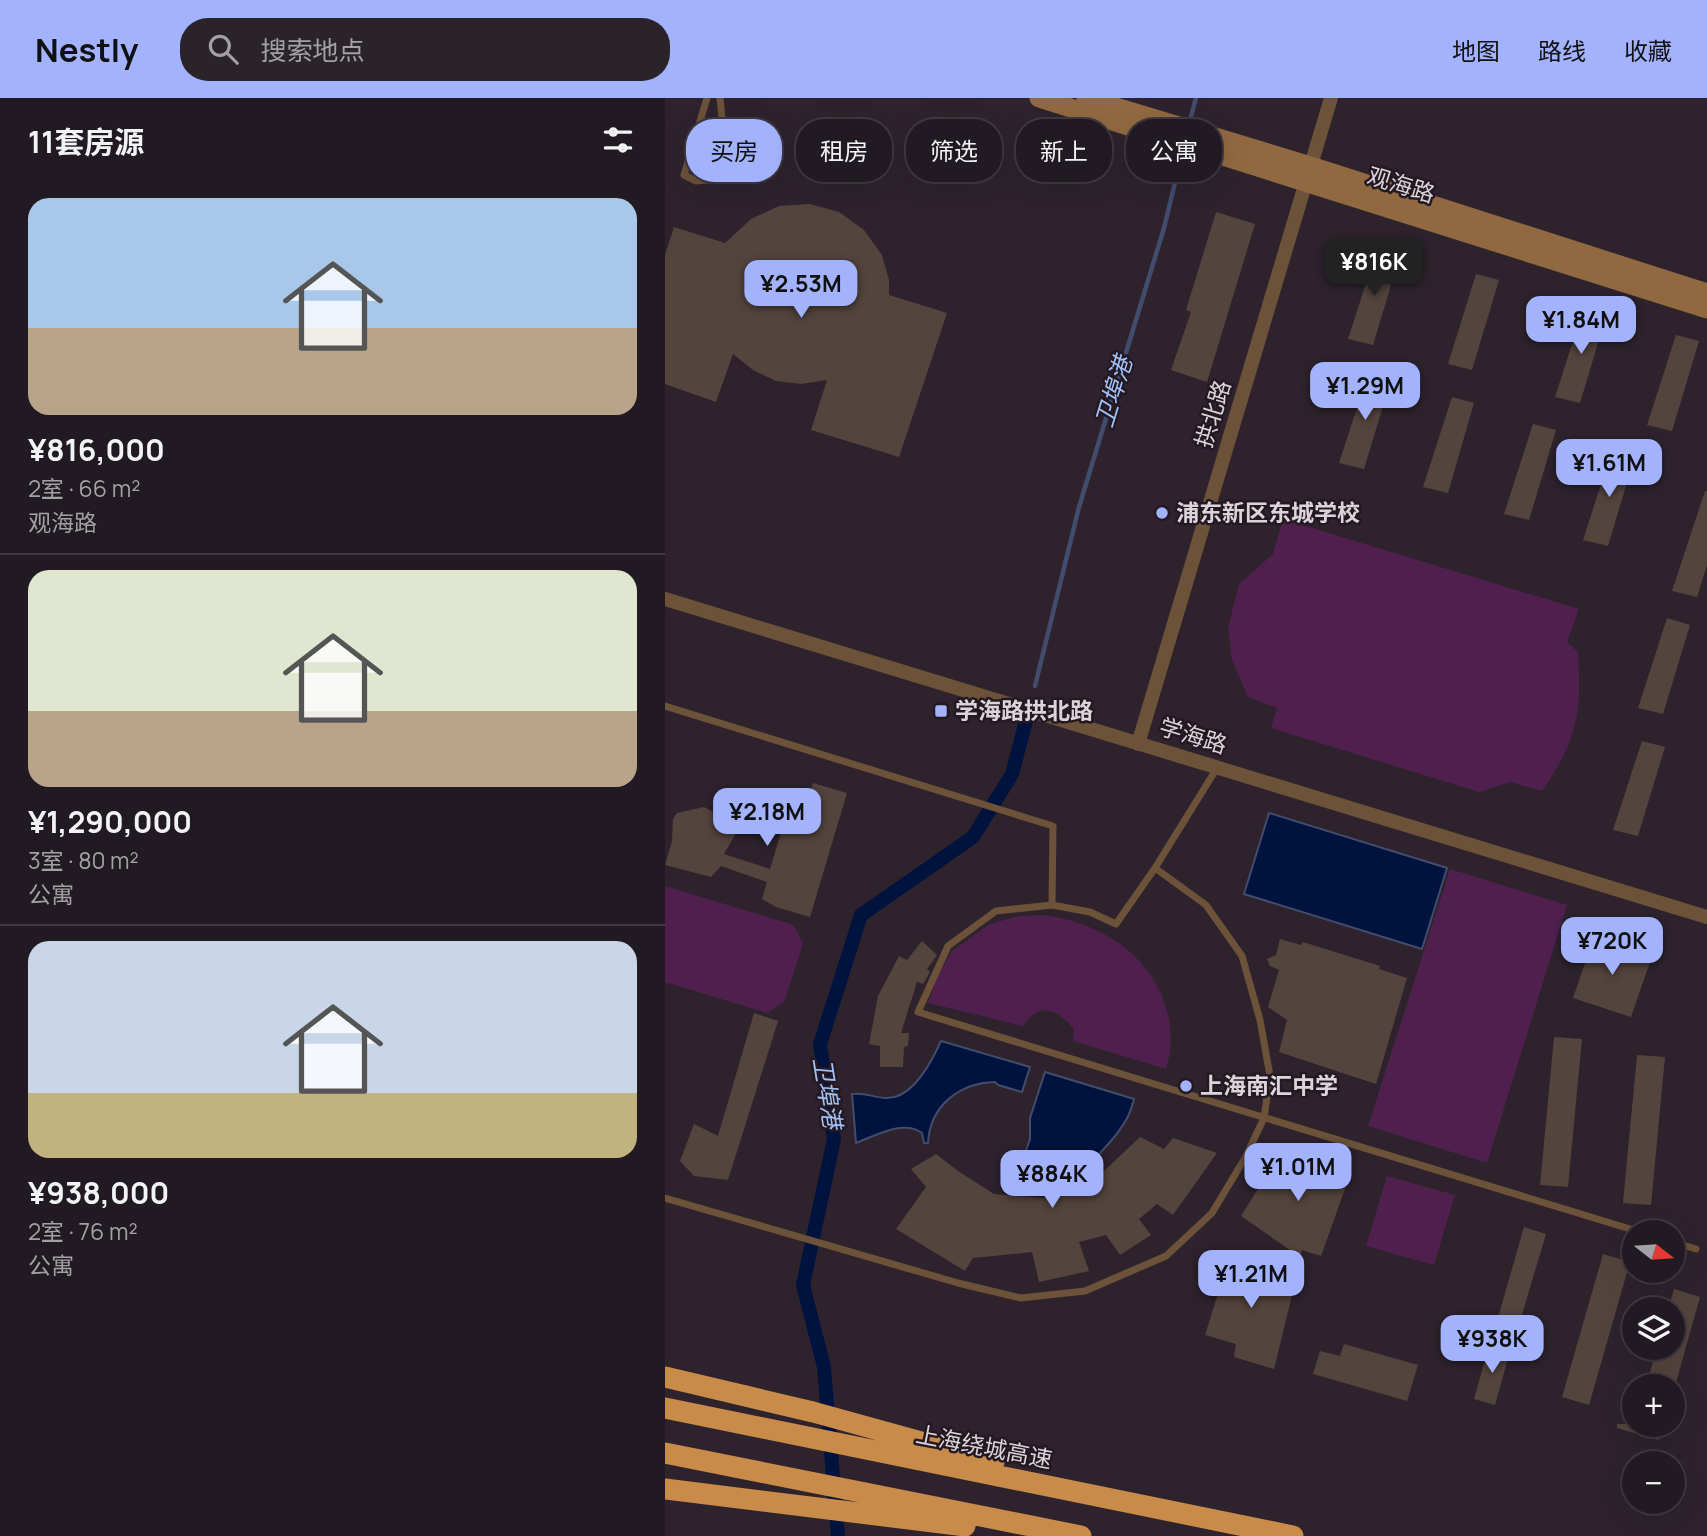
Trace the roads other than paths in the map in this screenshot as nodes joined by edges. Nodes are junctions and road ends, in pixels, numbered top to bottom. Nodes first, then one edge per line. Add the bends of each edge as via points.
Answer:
1 (707, 98) edge
2 (720, 98) edge
3 (1039, 98) edge
4 (1086, 98) edge
5 (1331, 98) edge
6 (1137, 119) edge
7 (1126, 120) edge
8 (1222, 148) edge
9 (1308, 174) junction
10 (1707, 293) edge
11 (1707, 309) edge
12 (665, 599) edge
13 (665, 706) edge
14 (1139, 744) junction
15 (1218, 767) junction
16 (1155, 868) junction
17 (1052, 905) junction
18 (1707, 917) edge
19 (1265, 1118) junction
20 (665, 1198) edge
21 (1622, 1227) edge
22 (1685, 1246) edge
23 (1696, 1249) dead end
24 (665, 1377) edge
25 (665, 1408) edge
26 (665, 1453) edge
27 (665, 1489) edge
28 (862, 1504) junction
29 (1161, 1509) junction
30 (1041, 1536) edge
31 (1081, 1536) edge
32 (1293, 1536) edge

1 - 2 lane via 684,175 695,181 728,178
3 - 7 main road, 观海路
4 - 6 main road, 观海路
5 - 9 street, 拱北路
8 - 9 main road, 观海路
9 - 10 main road, 观海路
9 - 11 main road, 观海路
9 - 14 street, 拱北路
12 - 14 street, 学海路
13 - 17 lane via 1053,826
14 - 15 street, 学海路
15 - 16 lane
15 - 18 street, 学海路
16 - 17 lane via 1116,924 1090,912
16 - 19 lane via 1206,905 1242,956 1270,1076
17 - 19 lane via 996,911 948,946 918,1012
19 - 20 lane via 1212,1213 1166,1256 1085,1291 1021,1298
19 - 21 lane
22 - 23 lane
24 - 29 highway via 866,1426
25 - 29 highway, 上海绕城高速
26 - 28 highway via 817,1484
27 - 28 highway via 817,1508
28 - 30 highway
28 - 31 highway
29 - 32 highway, 上海绕城高速

